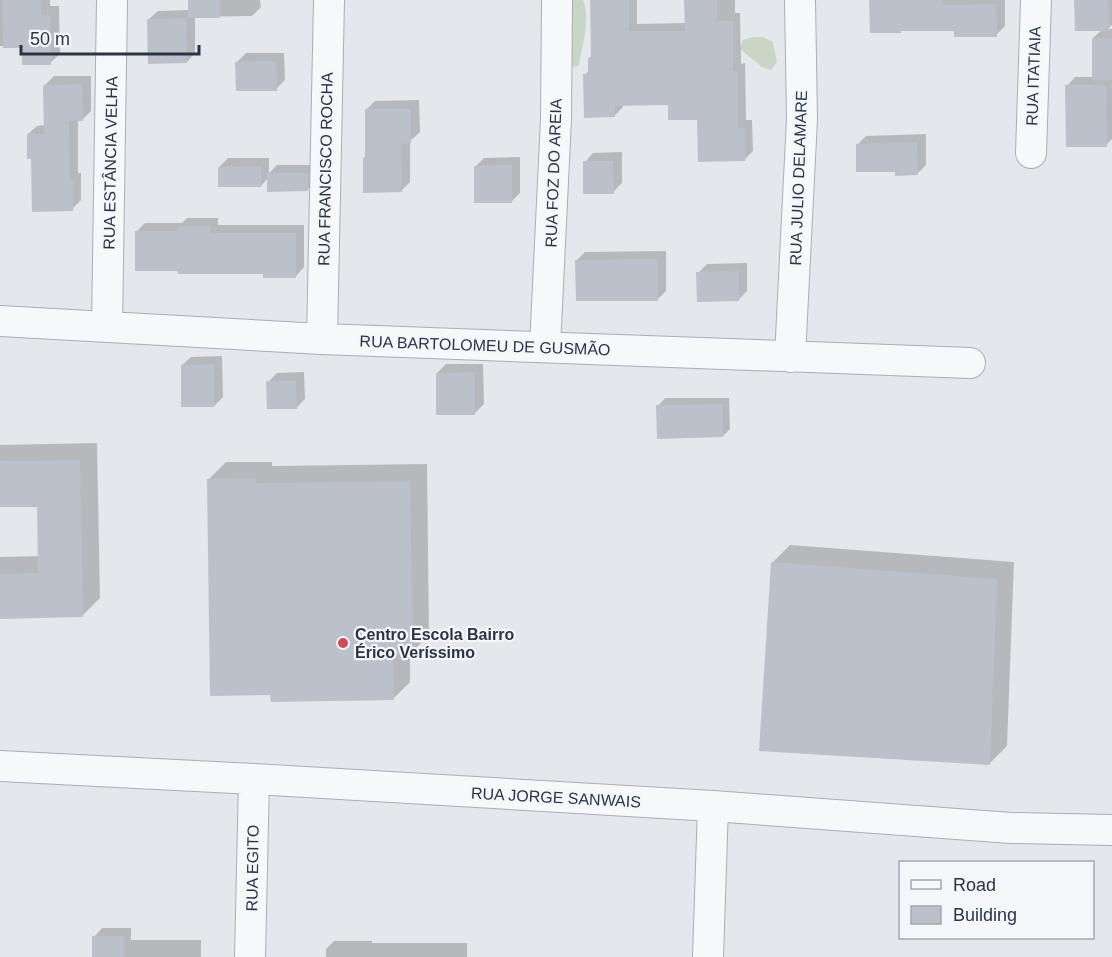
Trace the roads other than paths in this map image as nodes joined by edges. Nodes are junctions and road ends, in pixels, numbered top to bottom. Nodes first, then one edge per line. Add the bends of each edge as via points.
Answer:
1 (112, 0) edge
2 (329, 0) edge
3 (557, 0) edge
4 (800, 0) edge
5 (1035, 0) edge
6 (1031, 153) dead end
7 (0, 321) edge
8 (107, 327) junction
9 (322, 339) junction
10 (546, 347) junction
11 (790, 357) junction
12 (970, 363) dead end
13 (0, 766) edge
14 (254, 779) junction
15 (713, 806) junction
16 (1112, 830) edge
17 (250, 957) edge
18 (708, 957) edge

1 - 8 street, RUA ESTÂNCIA VELHA
2 - 9 street, RUA FRANCISCO ROCHA
3 - 10 street, RUA FOZ DO AREIA
4 - 11 street, RUA JULIO DELAMARE via 802,119
5 - 6 street, RUA ITATIAIA
7 - 8 street, RUA BARTOLOMEU DE GUSMÃO
8 - 9 street, RUA BARTOLOMEU DE GUSMÃO
9 - 10 street, RUA BARTOLOMEU DE GUSMÃO
10 - 11 street, RUA BARTOLOMEU DE GUSMÃO
11 - 12 street, RUA BARTOLOMEU DE GUSMÃO
13 - 14 street, RUA JORGE SANWAIS
14 - 15 street, RUA JORGE SANWAIS
14 - 17 street, RUA EGITO
15 - 16 street, RUA JORGE SANWAIS via 1011,828
15 - 18 street

